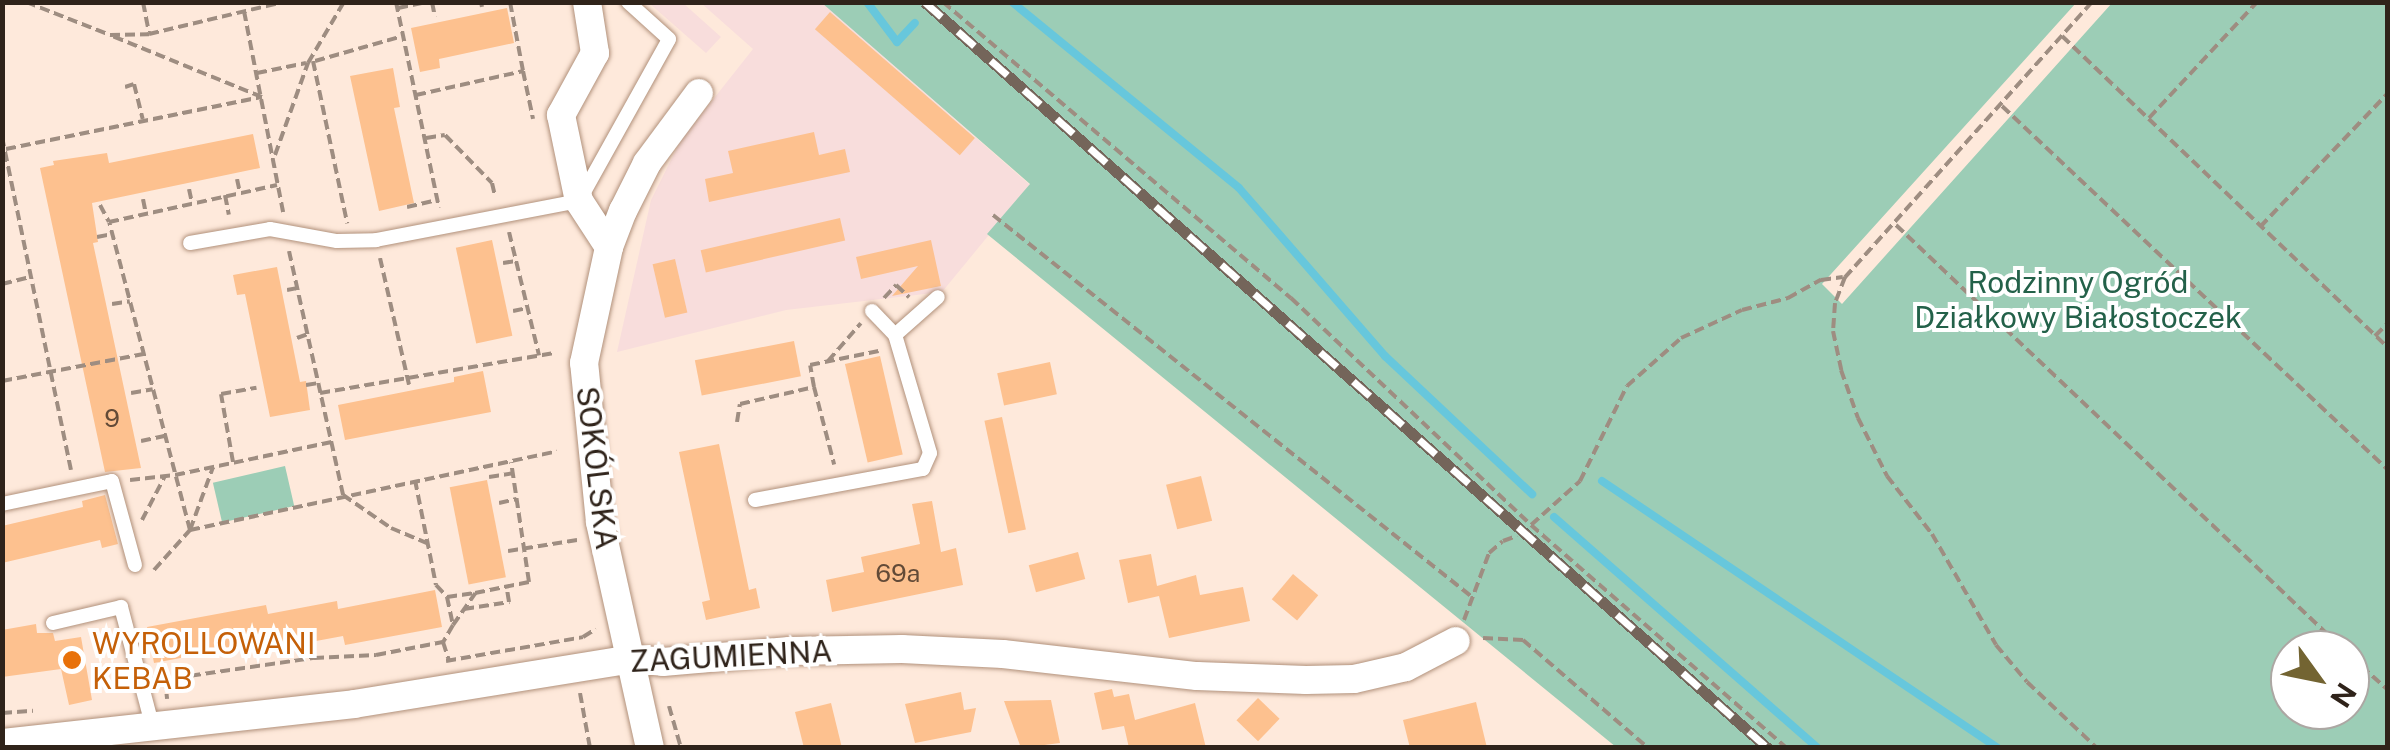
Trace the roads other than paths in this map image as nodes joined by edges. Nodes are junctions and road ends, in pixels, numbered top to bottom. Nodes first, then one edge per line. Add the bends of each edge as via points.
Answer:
1 (587, 2) edge
2 (628, 2) edge
3 (699, 93) dead end
4 (579, 201) junction
5 (190, 243) dead end
6 (608, 247) junction
7 (938, 297) dead end
8 (872, 312) dead end
9 (896, 341) junction
10 (754, 500) dead end
11 (2, 504) edge
12 (136, 565) dead end
13 (54, 623) dead end
14 (1456, 641) road end
15 (631, 659) junction
16 (151, 721) junction
17 (2, 743) edge
18 (650, 748) edge

1 - 4 street via 596,53 561,116
2 - 4 lane via 669,39
3 - 6 street, SOKÓLSKA via 647,163
4 - 5 lane via 376,240 270,229
4 - 6 street
6 - 15 street, SOKÓLSKA via 584,363 592,464
7 - 9 lane
8 - 9 lane
9 - 10 lane via 930,453 923,469
11 - 12 lane via 112,482
13 - 16 lane via 121,607
14 - 15 street, ZAGUMIENNA via 1406,667 1306,680 902,649
15 - 16 street, ZAGUMIENNA via 354,704
15 - 18 street, SOKÓLSKA
16 - 17 street, ZAGUMIENNA

